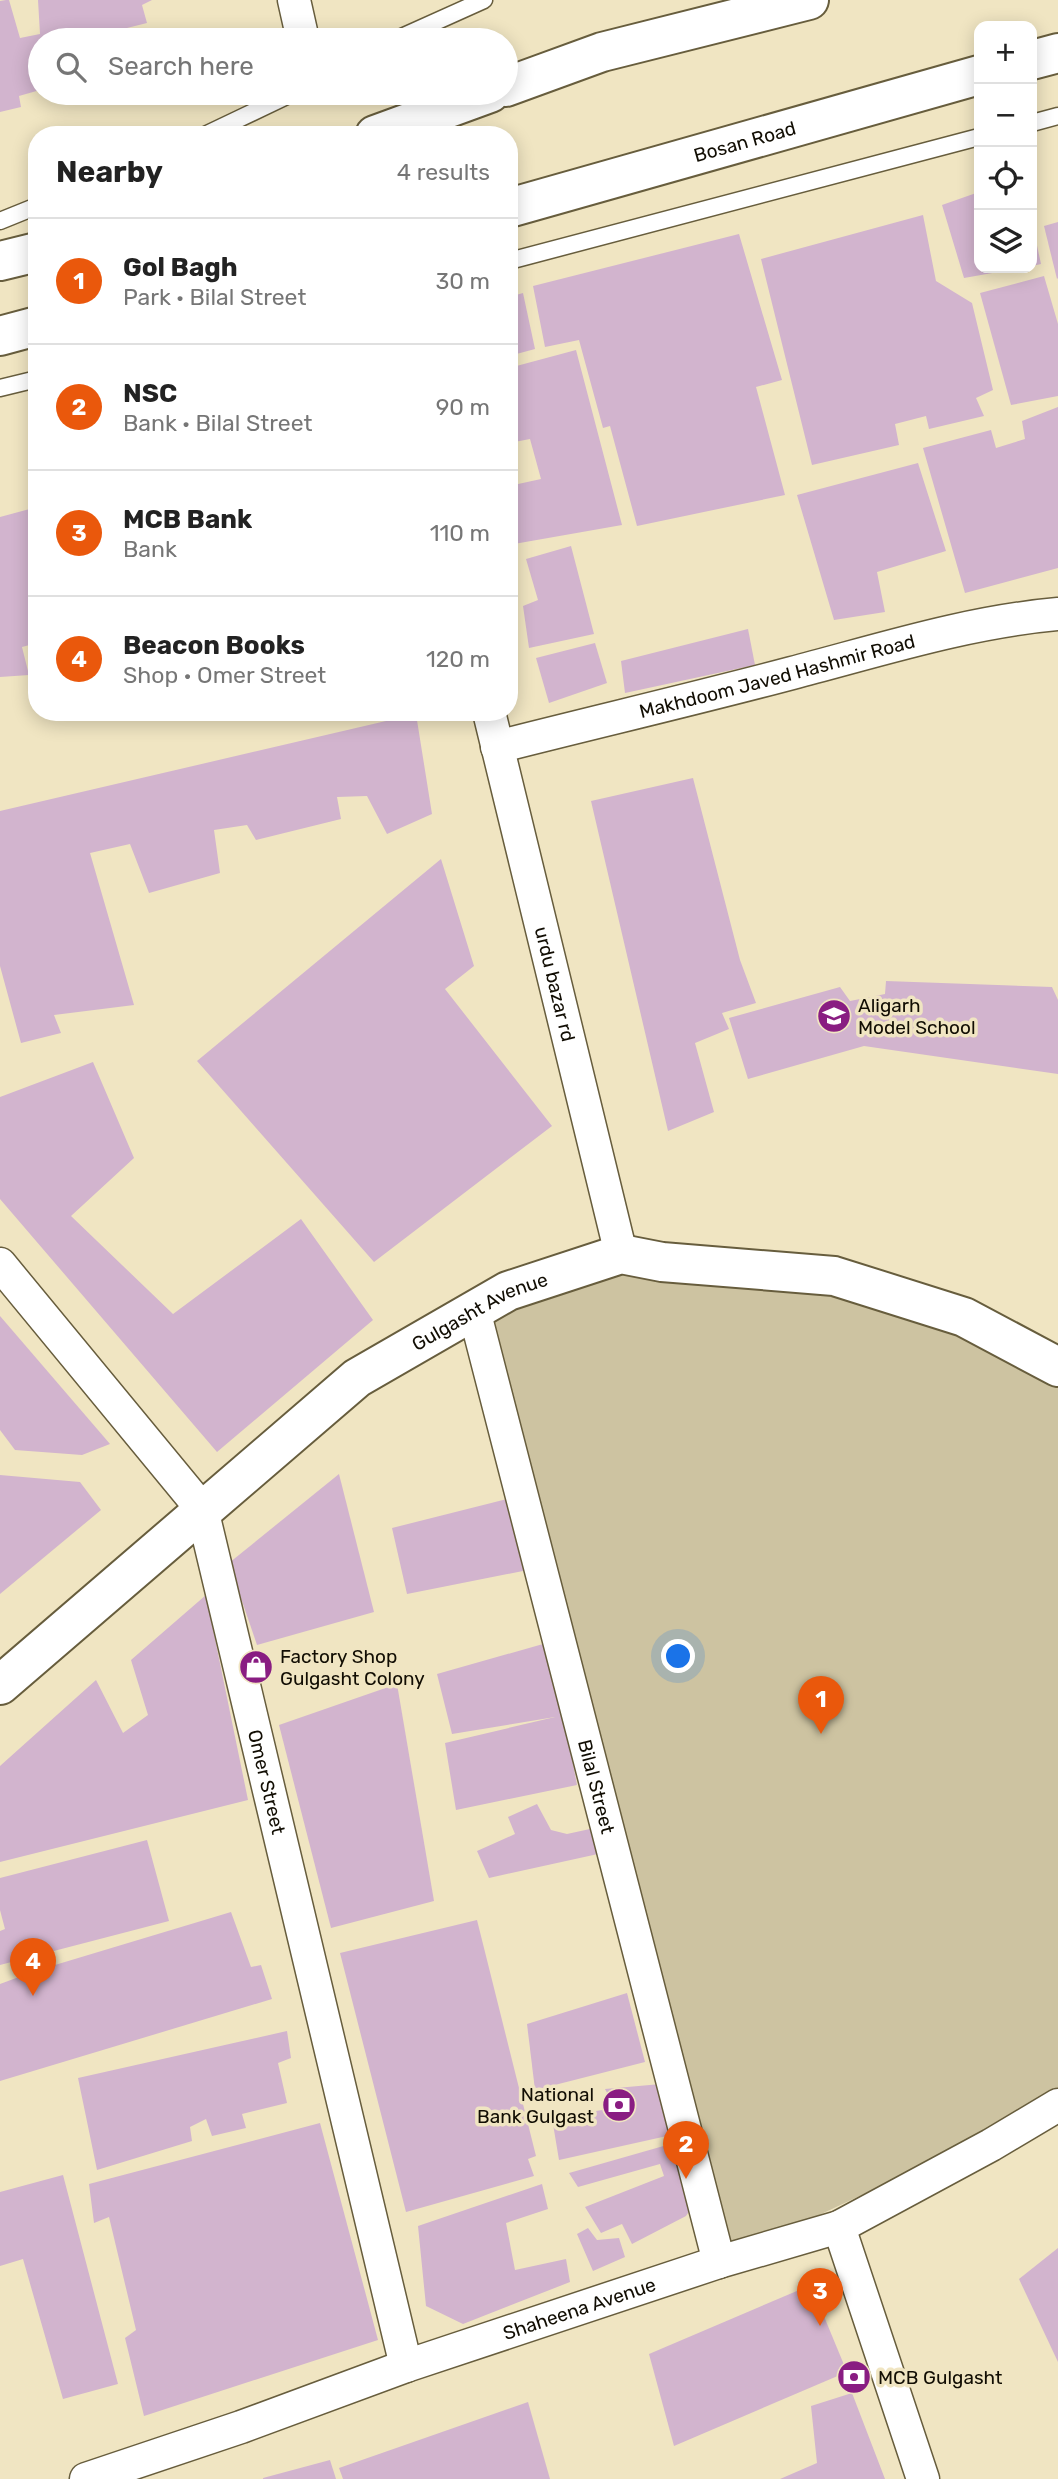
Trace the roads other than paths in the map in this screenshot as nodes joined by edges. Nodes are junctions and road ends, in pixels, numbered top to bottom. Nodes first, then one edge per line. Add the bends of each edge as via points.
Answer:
1 (294, 0) edge
2 (484, 0) edge
3 (809, 0) edge
4 (300, 28) edge
5 (422, 28) edge
6 (1058, 53) edge
7 (1037, 59) edge
8 (974, 76) edge
9 (518, 83) edge
10 (268, 105) edge
11 (457, 105) edge
12 (1058, 117) edge
13 (1037, 122) edge
14 (224, 126) edge
15 (400, 126) edge
16 (974, 138) edge
17 (518, 205) edge
18 (28, 210) edge
19 (0, 221) edge
20 (28, 254) edge
21 (518, 259) edge
22 (0, 261) edge
23 (28, 328) edge
24 (0, 336) edge
25 (28, 381) edge
26 (0, 388) edge
27 (1058, 614) edge
28 (491, 721) edge
29 (497, 747) junction
30 (621, 1254) junction
31 (0, 1264) edge
32 (474, 1310) junction
33 (1058, 1367) edge
34 (202, 1509) junction
35 (0, 1685) edge
36 (1058, 2105) edge
37 (839, 2227) junction
38 (719, 2262) junction
39 (406, 2366) junction
40 (86, 2479) edge
41 (923, 2479) edge

1 - 4 street
2 - 5 lane
3 - 9 street via 602,52
6 - 7 street
8 - 17 street, Bosan Road
10 - 14 lane
11 - 15 street
12 - 13 lane
16 - 21 lane
18 - 19 lane
20 - 22 street
23 - 24 street
25 - 26 lane
27 - 29 street, Makhdoom Javed Hashmir Road via 952,630
28 - 29 street, urdu bazar rd
29 - 30 street, urdu bazar rd
30 - 32 street, Gulgasht Avenue via 508,1291
30 - 33 street, Gulgasht Avenue via 662,1262 834,1276 964,1317
31 - 34 street, Omer Street
32 - 34 street, Gulgasht Avenue via 357,1378
32 - 38 street, Bilal Street
34 - 35 street, Gulgasht Avenue
34 - 39 street, Omer Street
36 - 37 street, Shaheena Avenue
37 - 38 street, Shaheena Avenue
37 - 41 street
38 - 39 street, Shaheena Avenue
39 - 40 street, Shaheena Avenue

